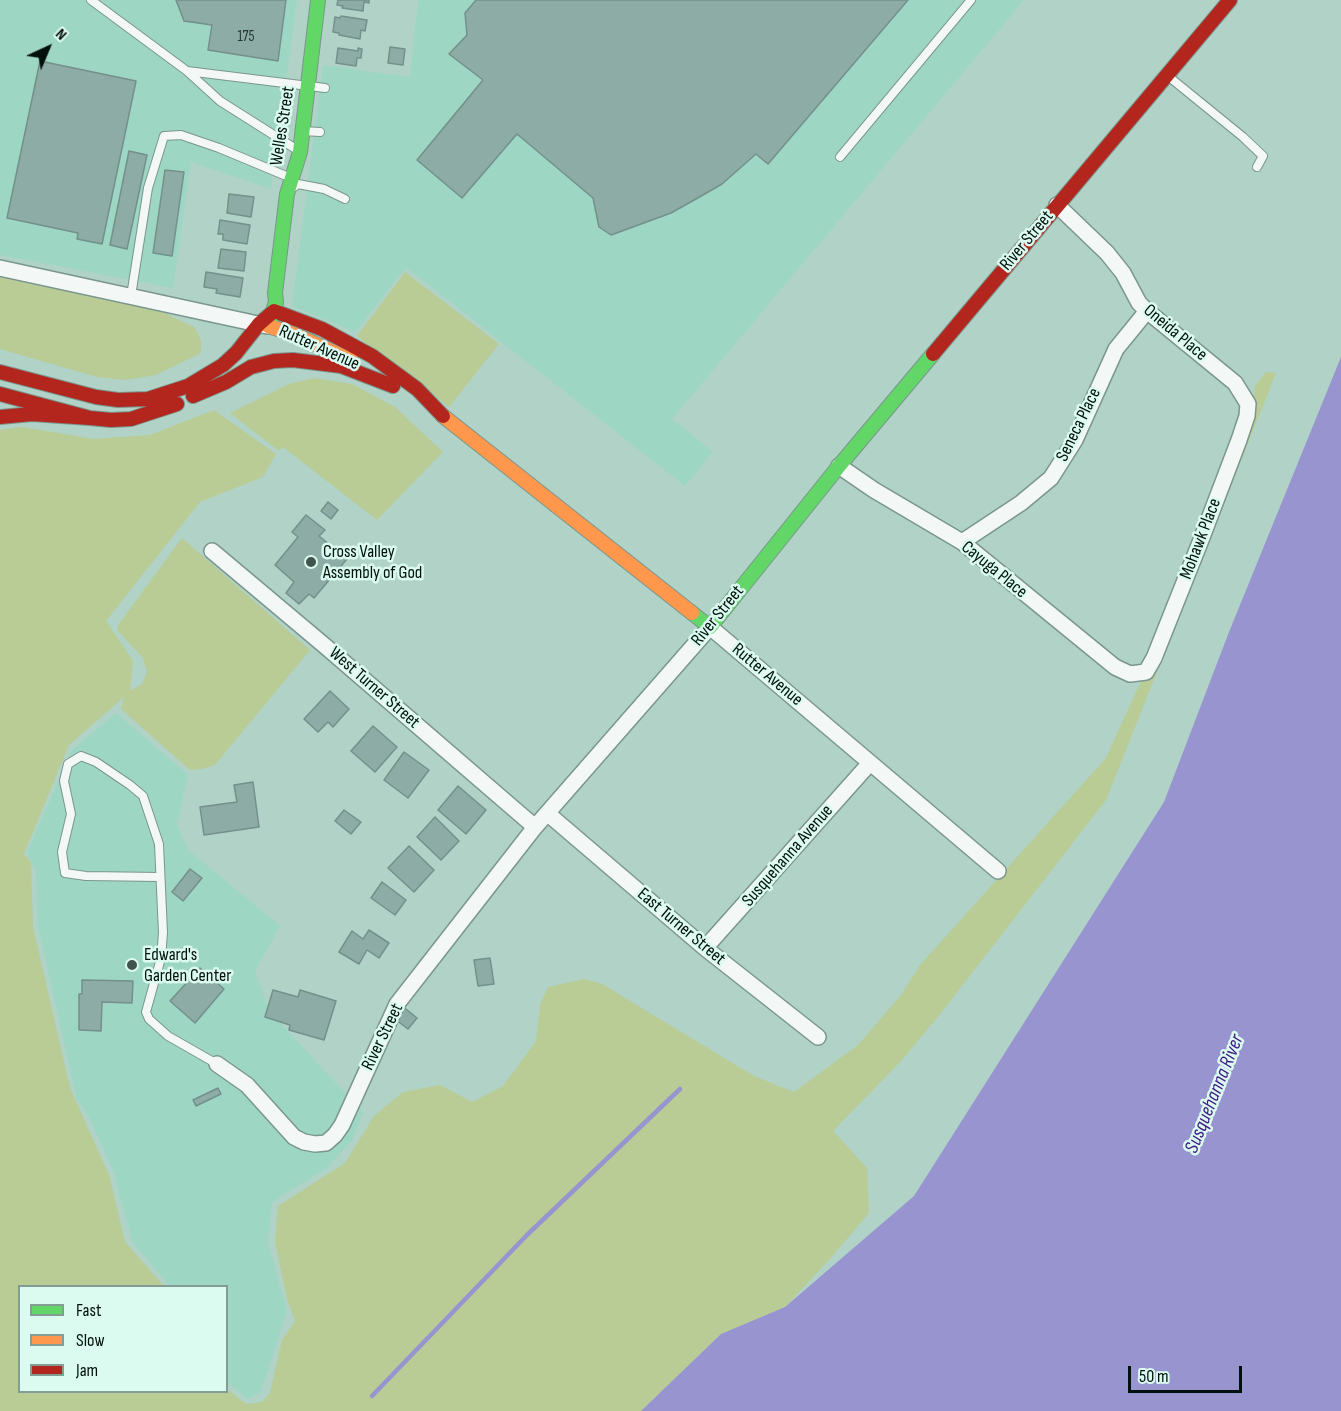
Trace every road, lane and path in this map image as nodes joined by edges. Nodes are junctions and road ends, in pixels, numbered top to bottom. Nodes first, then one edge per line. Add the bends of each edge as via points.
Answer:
1 (91, 0) edge
2 (318, 0) edge
3 (971, 0) edge
4 (1230, 0) edge
5 (187, 71) junction
6 (1167, 76) junction
7 (308, 87) junction
8 (324, 88) dead end
9 (302, 131) junction
10 (320, 132) dead end
11 (300, 152) junction
12 (840, 157) dead end
13 (1257, 167) dead end
14 (292, 179) junction
15 (286, 194) junction
16 (345, 199) dead end
17 (1057, 205) junction
18 (0, 268) edge
19 (275, 293) junction
20 (131, 296) junction
21 (1147, 311) junction
22 (267, 320) junction
23 (0, 372) edge
24 (393, 386) junction
25 (0, 394) edge
26 (193, 396) junction
27 (1248, 404) joint
28 (0, 417) edge
29 (90, 418) junction
30 (445, 418) junction
31 (838, 466) junction
32 (962, 542) junction
33 (212, 551) dead end
34 (710, 627) junction
35 (1146, 672) joint
36 (870, 763) junction
37 (547, 813) junction
38 (535, 826) junction
39 (998, 871) dead end
40 (160, 877) junction
41 (705, 948) junction
42 (818, 1037) dead end
43 (217, 1064) joint

1 - 5 lane
2 - 7 main road, Welles Street
3 - 12 lane
4 - 6 main road, River Street
5 - 7 lane
5 - 11 lane via 220,101
6 - 13 lane via 1263,156
6 - 17 main road, River Street
7 - 8 lane
7 - 9 main road, Welles Street
9 - 10 lane
9 - 11 main road, Welles Street
11 - 14 main road, Welles Street
14 - 15 main road, Welles Street
14 - 20 lane via 191,138 164,136 148,188
15 - 16 lane via 298,184 324,189
15 - 19 main road, Welles Street
17 - 21 street, Oneida Place via 1107,253
17 - 31 main road, River Street
18 - 20 street, Rutter Avenue
19 - 22 main road, Welles Street
19 - 22 main road, Welles Street via 276,302
20 - 22 street, Rutter Avenue
21 - 27 street, Oneida Place via 1235,383
21 - 32 street, Seneca Place via 1116,349 1075,440 1051,478
22 - 23 main road, Rutter Avenue via 223,365 188,386 148,399 96,398
22 - 24 main road, Rutter Avenue via 361,365
22 - 26 main road, Rutter Avenue via 257,345 243,360
22 - 30 main road, Rutter Avenue via 322,329 372,356 417,389
24 - 26 main road via 341,366 293,360 251,367
24 - 30 main road, Rutter Avenue
25 - 29 main road, Rutter Avenue
26 - 29 main road, Rutter Avenue via 131,419
27 - 35 street, Mohawk Place via 1247,417 1201,540
28 - 29 main road via 32,414
30 - 34 main road, Rutter Avenue
31 - 32 street, Cayuga Place
31 - 34 main road, River Street
32 - 35 street, Cayuga Place via 1115,667 1130,674
33 - 38 street, West Turner Street
34 - 36 street, Rutter Avenue
34 - 37 street, River Street
36 - 39 street, Rutter Avenue
36 - 41 street, Susquehanna Avenue
37 - 38 street, River Street
37 - 41 street, East Turner Street
38 - 43 street, River Street via 397,1004 342,1125 326,1143 304,1142 294,1137 247,1085
40 - 40 lane via 159,844 143,796 96,762 81,756 68,764 64,780 71,814 62,852 65,873
40 - 43 lane via 161,958 146,1012 168,1036
41 - 42 street, East Turner Street

